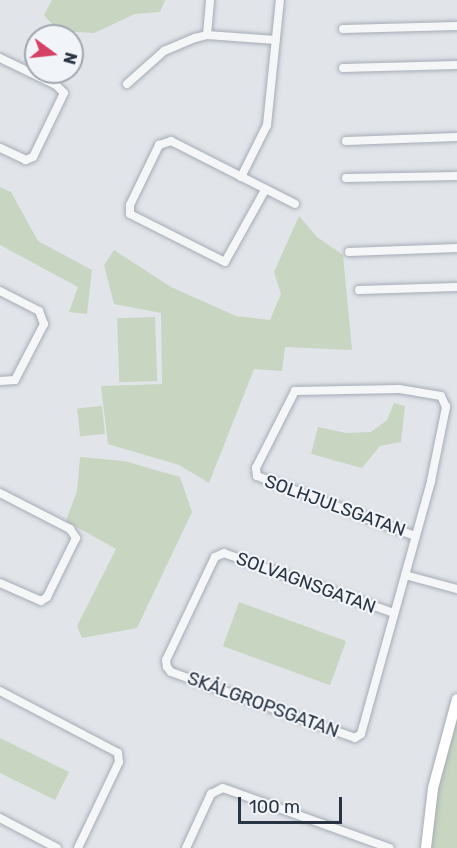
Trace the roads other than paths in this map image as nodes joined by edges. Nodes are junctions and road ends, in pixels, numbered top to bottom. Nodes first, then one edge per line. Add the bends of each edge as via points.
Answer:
1 (210, 0) edge
2 (280, 0) edge
3 (457, 26) edge
4 (343, 29) dead end
5 (207, 35) junction
6 (276, 40) junction
7 (0, 58) edge
8 (457, 65) edge
9 (343, 68) dead end
10 (126, 84) dead end
11 (457, 137) edge
12 (346, 141) dead end
13 (0, 148) edge
14 (457, 176) edge
15 (242, 177) junction
16 (346, 178) dead end
17 (265, 190) junction
18 (295, 204) dead end
19 (457, 248) edge
20 (349, 252) dead end
21 (457, 287) edge
22 (359, 290) dead end
23 (0, 291) edge
24 (0, 381) edge
25 (0, 493) edge
26 (416, 536) junction
27 (405, 575) junction
28 (0, 583) edge
29 (457, 590) edge
30 (394, 614) junction
31 (168, 669) joint
32 (0, 691) edge
33 (457, 699) edge
34 (0, 818) edge
35 (57, 848) edge
36 (78, 848) edge
37 (186, 848) edge
38 (388, 848) edge
39 (426, 848) edge

1 - 5 street
2 - 6 street
3 - 4 street
5 - 6 street
5 - 10 street via 164,51
6 - 15 street via 267,125
7 - 13 street via 62,90 63,97 30,158
8 - 9 street
11 - 12 street
14 - 16 street
15 - 17 street
15 - 17 street via 166,142 159,145 130,205 131,215 223,262 231,258
17 - 18 street
19 - 20 street
21 - 22 street
23 - 24 street via 39,311 43,318 11,382
25 - 28 street via 70,529 75,539 43,600 37,602
26 - 26 street, SOLHJULSGATAN via 442,433 446,407 443,398 385,388 295,391 256,468 260,480
26 - 27 street
27 - 29 street
27 - 30 street
30 - 31 street, SOLVAGNSGATAN via 224,554 218,556 166,660
30 - 31 street, SKÅLGROPSGATAN via 360,736 355,738
32 - 36 street via 118,753 119,762
33 - 39 main road via 433,788
34 - 35 street
37 - 38 street via 212,794 223,788

